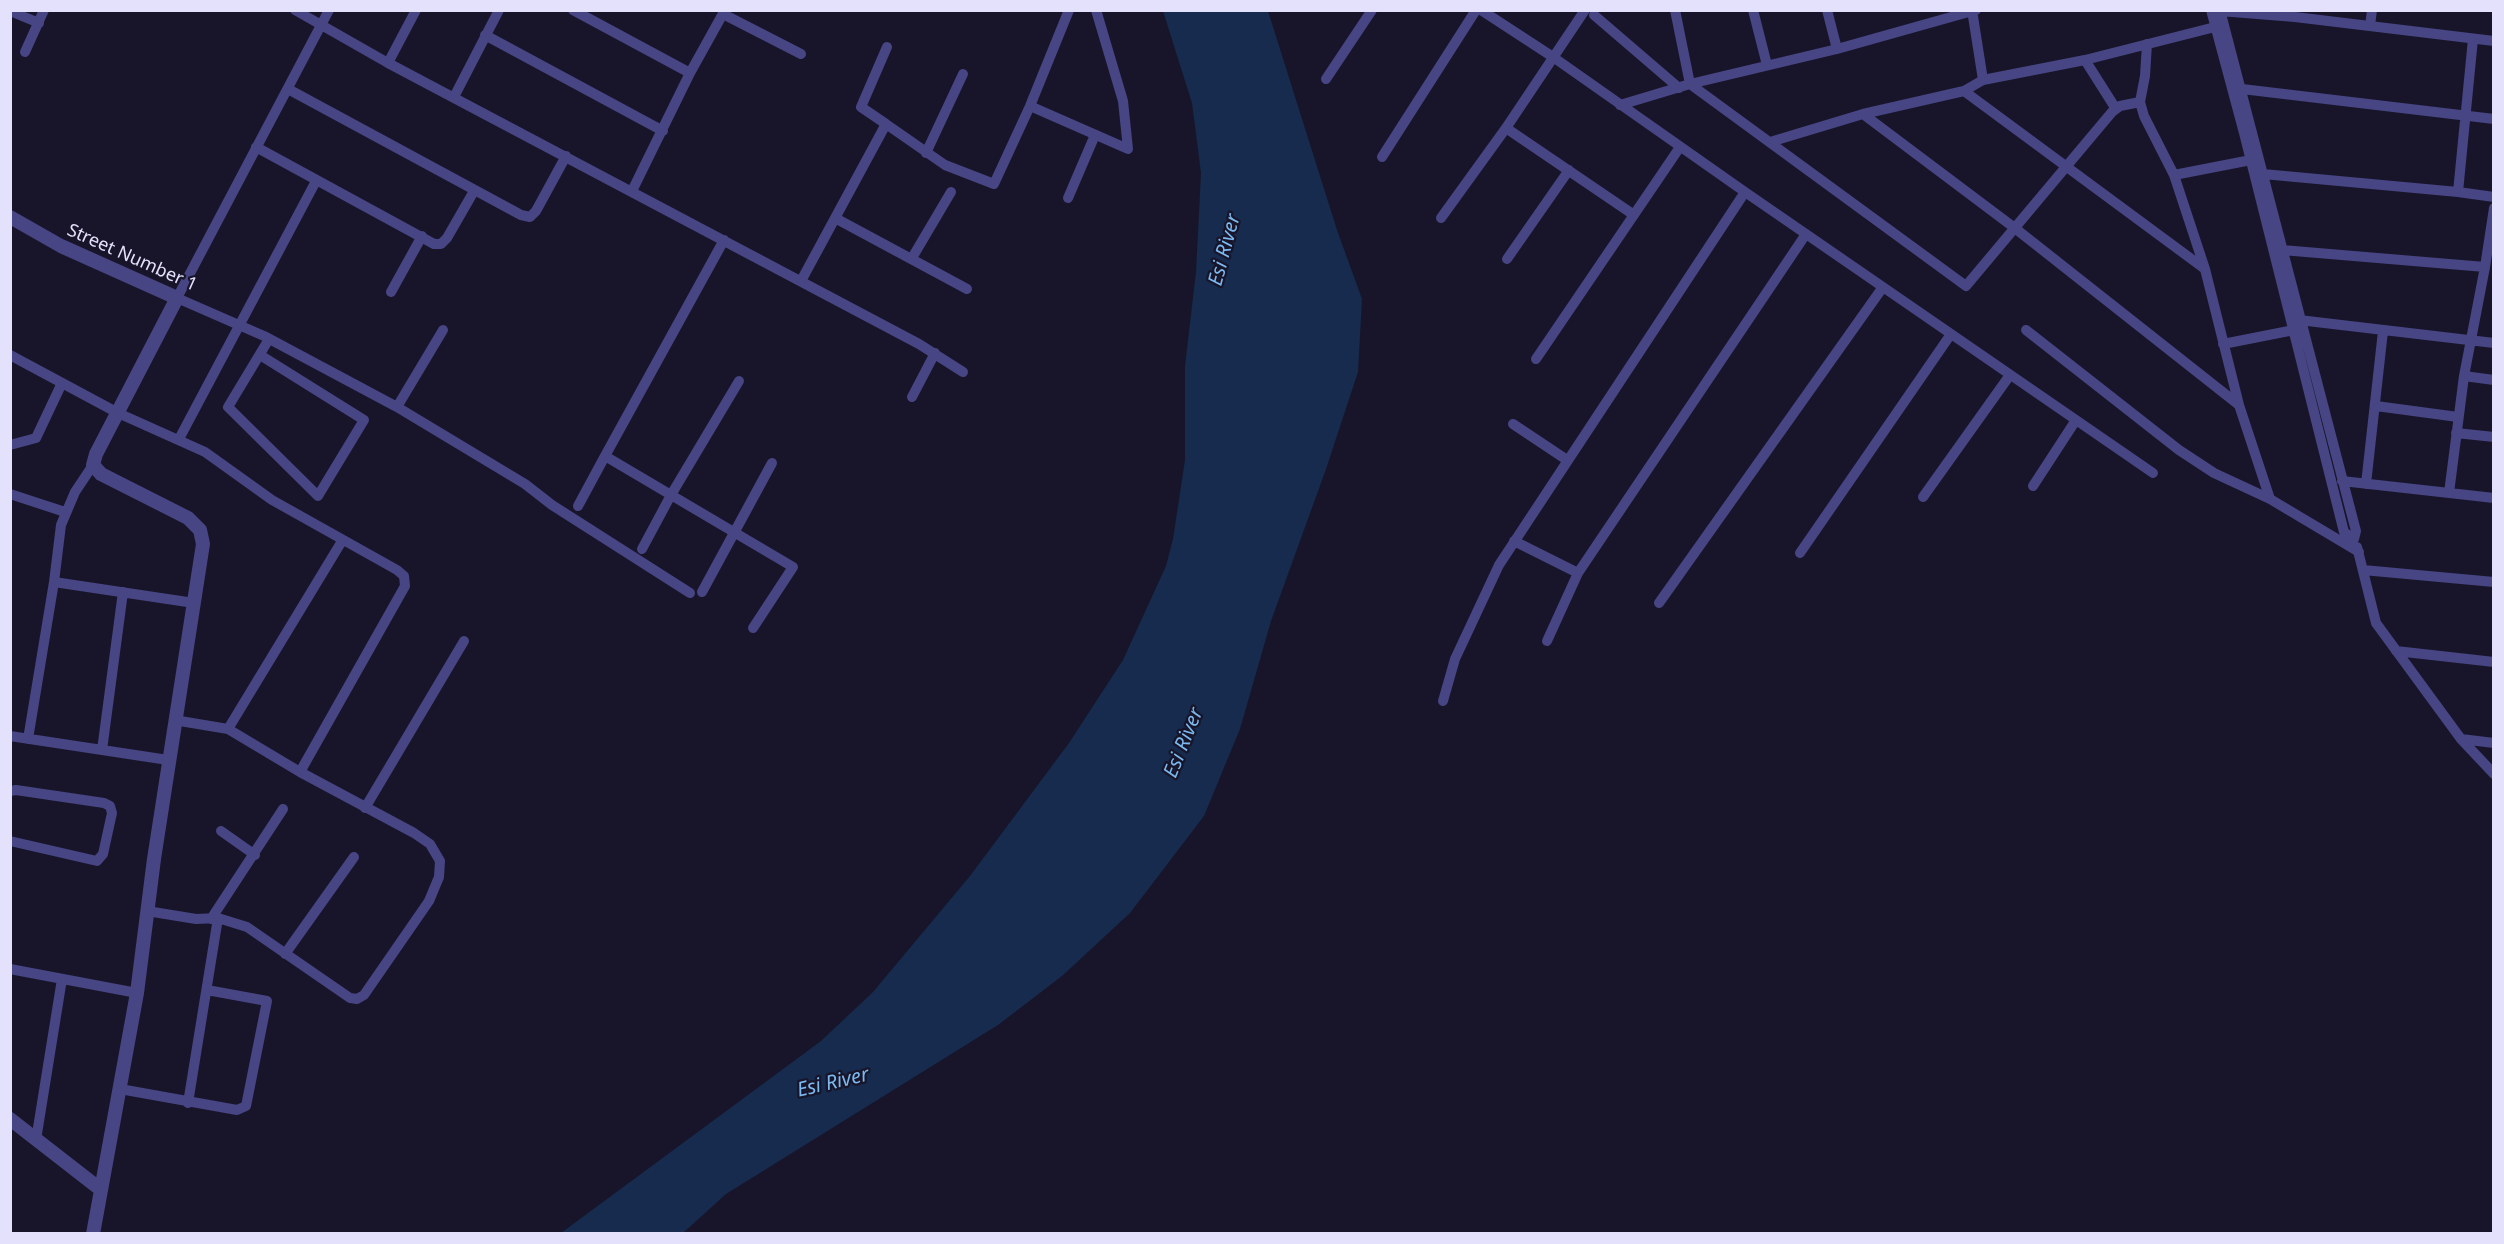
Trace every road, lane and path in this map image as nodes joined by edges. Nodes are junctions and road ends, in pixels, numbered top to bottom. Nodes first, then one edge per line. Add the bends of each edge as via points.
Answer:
1 (44, 10) edge
2 (295, 10) edge
3 (329, 10) edge
4 (416, 10) edge
5 (499, 10) edge
6 (573, 10) edge
7 (1069, 10) edge
8 (1096, 10) edge
9 (1372, 10) edge
10 (1476, 10) edge
11 (1481, 10) edge
12 (1675, 10) edge
13 (1753, 10) edge
14 (1827, 10) edge
15 (2211, 10) edge
16 (2372, 10) edge
17 (10, 11) edge
18 (1973, 11) edge
19 (2220, 11) edge
20 (724, 12) edge
21 (1589, 13) edge
22 (2295, 14) edge
23 (39, 23) junction
24 (321, 25) junction
25 (2370, 26) junction
26 (2215, 27) junction
27 (485, 35) junction
28 (2473, 39) junction
29 (2493, 41) edge
30 (2147, 44) junction
31 (887, 46) dead end
32 (1837, 49) junction
33 (25, 52) dead end
34 (801, 54) dead end
35 (1553, 57) junction
36 (2085, 60) junction
37 (388, 63) junction
38 (1767, 65) junction
39 (690, 73) junction
40 (963, 74) dead end
41 (1326, 79) dead end
42 (1983, 80) junction
43 (1690, 84) junction
44 (288, 88) junction
45 (1679, 88) junction
46 (2242, 89) junction
47 (1964, 91) junction
48 (454, 97) junction
49 (2140, 102) junction
50 (1620, 105) junction
51 (1030, 106) junction
52 (2116, 109) junction
53 (1863, 114) junction
54 (2465, 116) junction
55 (2493, 119) edge
56 (886, 124) junction
57 (1506, 128) junction
58 (663, 131) junction
59 (1095, 135) junction
60 (1770, 142) junction
61 (256, 147) junction
62 (1680, 147) junction
63 (926, 153) junction
64 (566, 156) junction
65 (1383, 158) dead end
66 (2251, 160) junction
67 (2065, 167) junction
68 (1569, 171) junction
69 (2263, 174) junction
70 (2174, 175) junction
71 (316, 181) junction
72 (474, 191) junction
73 (632, 191) junction
74 (951, 192) dead end
75 (1745, 192) junction
76 (2457, 192) junction
77 (1068, 198) dead end
78 (2493, 198) edge
79 (2493, 208) edge
80 (1634, 215) junction
81 (10, 217) edge
82 (835, 218) junction
83 (1441, 218) dead end
84 (2016, 229) junction
85 (1806, 234) junction
86 (422, 236) junction
87 (724, 240) junction
88 (2282, 250) junction
89 (912, 258) junction
90 (1507, 259) dead end
91 (2485, 267) junction
92 (2205, 269) junction
93 (801, 281) junction
94 (1883, 287) junction
95 (967, 289) dead end
96 (391, 292) dead end
97 (177, 298) junction
98 (2296, 325) junction
99 (240, 326) junction
100 (443, 330) dead end
101 (2026, 330) dead end
102 (2383, 331) junction
103 (1951, 334) junction
104 (269, 339) junction
105 (2470, 340) junction
106 (2493, 343) edge
107 (2223, 344) junction
108 (935, 353) junction
109 (10, 355) edge
110 (260, 356) junction
111 (1536, 359) dead end
112 (963, 372) dead end
113 (2010, 375) junction
114 (2464, 376) junction
115 (2493, 380) edge
116 (739, 381) dead end
117 (62, 383) junction
118 (912, 397) dead end
119 (2239, 405) junction
120 (2376, 406) junction
121 (397, 408) junction
122 (118, 413) junction
123 (2458, 417) junction
124 (2076, 420) junction
125 (1513, 424) dead end
126 (2456, 433) junction
127 (2493, 437) edge
128 (179, 439) junction
129 (10, 446) edge
130 (605, 456) junction
131 (1567, 460) junction
132 (772, 462) dead end
133 (93, 465) junction
134 (2153, 473) dead end
135 (2342, 481) junction
136 (2366, 484) junction
137 (2033, 486) dead end
138 (2449, 493) junction
139 (10, 494) edge
140 (671, 495) junction
141 (1923, 496) dead end
142 (2493, 498) edge
143 (2270, 499) junction
144 (578, 506) dead end
145 (65, 512) junction
146 (735, 532) junction
147 (2354, 539) junction
148 (342, 541) junction
149 (1514, 541) junction
150 (642, 549) dead end
151 (2359, 552) junction
152 (1800, 553) dead end
153 (2363, 570) junction
154 (1578, 573) junction
155 (54, 582) junction
156 (2493, 582) edge
157 (123, 592) junction
158 (702, 592) dead end
159 (690, 593) dead end
160 (194, 603) junction
161 (1659, 603) dead end
162 (753, 628) dead end
163 (464, 641) dead end
164 (1547, 641) dead end
165 (2396, 651) junction
166 (2493, 662) edge
167 (1443, 701) dead end
168 (174, 720) junction
169 (228, 729) junction
170 (10, 736) edge
171 (28, 739) junction
172 (2461, 739) junction
173 (2493, 742) edge
174 (102, 750) junction
175 (168, 760) junction
176 (300, 772) junction
177 (2493, 774) edge
178 (10, 791) edge
179 (283, 808) dead end
180 (365, 808) junction
181 (221, 831) dead end
182 (10, 841) edge
183 (255, 855) junction
184 (354, 857) dead end
185 (147, 911) junction
186 (215, 919) junction
187 (285, 954) junction
188 (10, 969) edge
189 (62, 979) junction
190 (207, 990) junction
191 (137, 993) junction
192 (120, 1089) junction
193 (188, 1102) junction
194 (10, 1119) edge
195 (36, 1140) junction
196 (99, 1196) junction
197 (93, 1233) edge

1 - 23 street
2 - 24 street
3 - 24 street
4 - 37 street
5 - 27 street
6 - 39 street
7 - 51 street
8 - 59 street via 1123,101 1128,149
9 - 41 street
10 - 65 street
11 - 35 street
12 - 43 street
13 - 38 street
14 - 32 street
15 - 26 street
16 - 25 street
17 - 23 street
18 - 32 street
18 - 42 street
19 - 22 street
19 - 46 street
20 - 34 street
20 - 39 street
21 - 35 street
21 - 45 street
22 - 25 street
23 - 33 street
24 - 37 street
24 - 44 street
25 - 28 street
26 - 30 street
26 - 66 street
27 - 48 street
27 - 58 street
28 - 29 street
28 - 54 street
30 - 36 street
30 - 49 street
31 - 56 street via 861,107
32 - 38 street
35 - 50 street
35 - 57 street
36 - 42 street
36 - 52 street
37 - 48 street
38 - 43 street
39 - 58 street
40 - 63 street
42 - 47 street
43 - 45 street
43 - 60 street
44 - 61 street
44 - 72 street
45 - 50 street
46 - 54 street
46 - 69 street
47 - 53 street
47 - 67 street
48 - 64 street
49 - 52 street
49 - 70 street
50 - 62 street
51 - 59 street
51 - 63 street via 994,184 945,165
52 - 67 street
53 - 60 street
53 - 84 street
54 - 55 street
54 - 76 street
56 - 63 street
56 - 82 street
57 - 68 street
57 - 83 street
58 - 73 street
59 - 77 street
60 - 84 street via 1966,285
61 - 71 street
61 - 97 street
62 - 75 street
62 - 80 street
64 - 72 street via 530,217
64 - 73 street
66 - 70 street
66 - 98 street
67 - 84 street
67 - 92 street
68 - 80 street
68 - 90 street
69 - 76 street
69 - 88 street
70 - 92 street
71 - 86 street
71 - 99 street
72 - 86 street via 441,244
73 - 87 street
74 - 89 street
75 - 85 street
75 - 131 street
76 - 78 street
79 - 91 street
80 - 111 street
81 - 97 street, Street Number 1 via 61,246
82 - 89 street
82 - 93 street
84 - 119 street
85 - 94 street
85 - 154 street
86 - 96 street
87 - 93 street
87 - 130 street
88 - 91 street
88 - 98 street
89 - 95 street
91 - 105 street
92 - 107 street
93 - 108 street
94 - 103 street
94 - 161 street
97 - 99 street, Street Number 1
97 - 122 street
98 - 102 street
98 - 107 street
98 - 135 street
98 - 147 street via 2344,532
99 - 104 street, Street Number 1
99 - 128 street
100 - 121 street
101 - 143 street via 2179,450 2214,473
102 - 105 street
102 - 120 street
103 - 113 street
103 - 152 street
104 - 110 street
104 - 121 street, Street Number 1
105 - 106 street
105 - 114 street
107 - 119 street
108 - 112 street
108 - 118 street
109 - 117 street
110 - 110 street via 228,407 318,496 364,420
113 - 124 street
113 - 141 street
114 - 115 street
114 - 123 street
116 - 140 street
117 - 122 street
117 - 129 street via 36,438
119 - 143 street
120 - 123 street
120 - 136 street
121 - 159 street, Street Number 1 via 525,484
122 - 128 street
122 - 133 street
123 - 126 street
124 - 134 street
124 - 137 street
125 - 131 street
126 - 127 street
126 - 138 street
128 - 148 street
130 - 140 street
130 - 144 street
131 - 149 street
132 - 146 street
133 - 145 street
133 - 160 street via 101,474 188,518 200,530 203,544
135 - 136 street
135 - 147 street via 2356,531
136 - 138 street
138 - 142 street
139 - 145 street
140 - 146 street
140 - 150 street
143 - 151 street
145 - 155 street
146 - 158 street
146 - 162 street via 793,567
147 - 151 street
148 - 169 street
148 - 176 street via 397,570 404,576 405,586
149 - 154 street
149 - 167 street via 1498,565 1455,659
151 - 153 street
153 - 156 street
153 - 165 street via 2376,623
154 - 164 street
155 - 157 street
155 - 171 street
157 - 160 street
157 - 174 street
160 - 168 street
163 - 180 street
165 - 166 street
165 - 172 street
168 - 169 street
168 - 175 street
169 - 176 street
170 - 171 street
171 - 174 street
172 - 173 street
172 - 177 street
174 - 175 street
175 - 185 street
176 - 180 street
178 - 182 street via 104,803 112,813 103,854 97,861
179 - 183 street
180 - 187 street via 430,844 440,861 440,877 429,901 357,999
181 - 183 street
183 - 186 street
184 - 187 street
185 - 186 street via 196,920
185 - 191 street
186 - 187 street via 247,927
186 - 190 street
188 - 189 street
189 - 191 street
189 - 195 street
190 - 193 street
190 - 193 street via 267,1001 246,1106 237,1110
191 - 192 street
192 - 193 street
192 - 196 street
194 - 195 street
195 - 196 street
196 - 197 street

